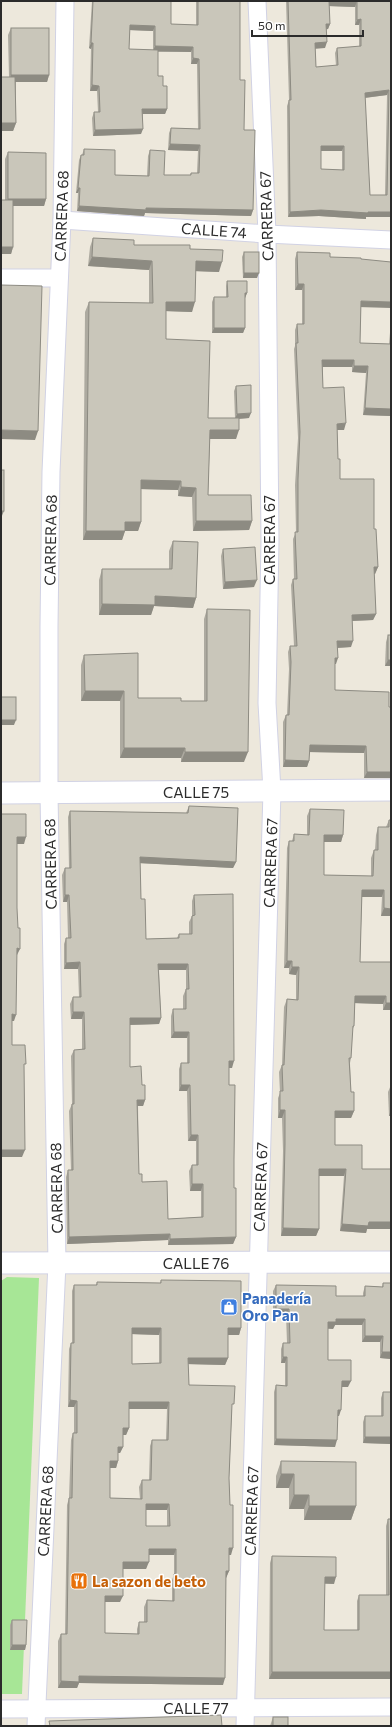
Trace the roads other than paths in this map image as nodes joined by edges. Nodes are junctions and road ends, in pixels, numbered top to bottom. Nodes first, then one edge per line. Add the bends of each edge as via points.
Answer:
1 (65, 1) edge
2 (257, 1) edge
3 (62, 220) junction
4 (267, 234) junction
5 (391, 240) edge
6 (1, 278) edge
7 (59, 278) junction
8 (391, 790) edge
9 (272, 791) junction
10 (1, 793) edge
11 (49, 793) junction
12 (391, 1262) edge
13 (1, 1263) edge
14 (57, 1263) junction
15 (258, 1263) junction
16 (391, 1707) edge
17 (245, 1708) junction
18 (1, 1709) edge
19 (36, 1709) junction
20 (36, 1726) edge
21 (245, 1726) edge

1 - 3 street, CARRERA 68
2 - 4 street, CARRERA 67
3 - 4 street, CALLE 74
3 - 7 street, CARRERA 68
4 - 5 street, CALLE 74
4 - 9 street, CARRERA 67 via 270,541 267,703
6 - 7 street
7 - 11 street, CARRERA 68 via 51,472
8 - 9 street, CALLE 75
9 - 11 street, CALLE 75
9 - 15 street, CARRERA 67
10 - 11 street, CALLE 75
11 - 14 street, CARRERA 68
12 - 15 street, CALLE 76
13 - 14 street, CALLE 76
14 - 15 street, CALLE 76
14 - 19 street, CARRERA 68
15 - 17 street, CARRERA 67
16 - 17 street, CALLE 77
17 - 19 street, CALLE 77
17 - 21 street, CARRERA 67
18 - 19 street, CALLE 77
19 - 20 street, CARRERA 68

